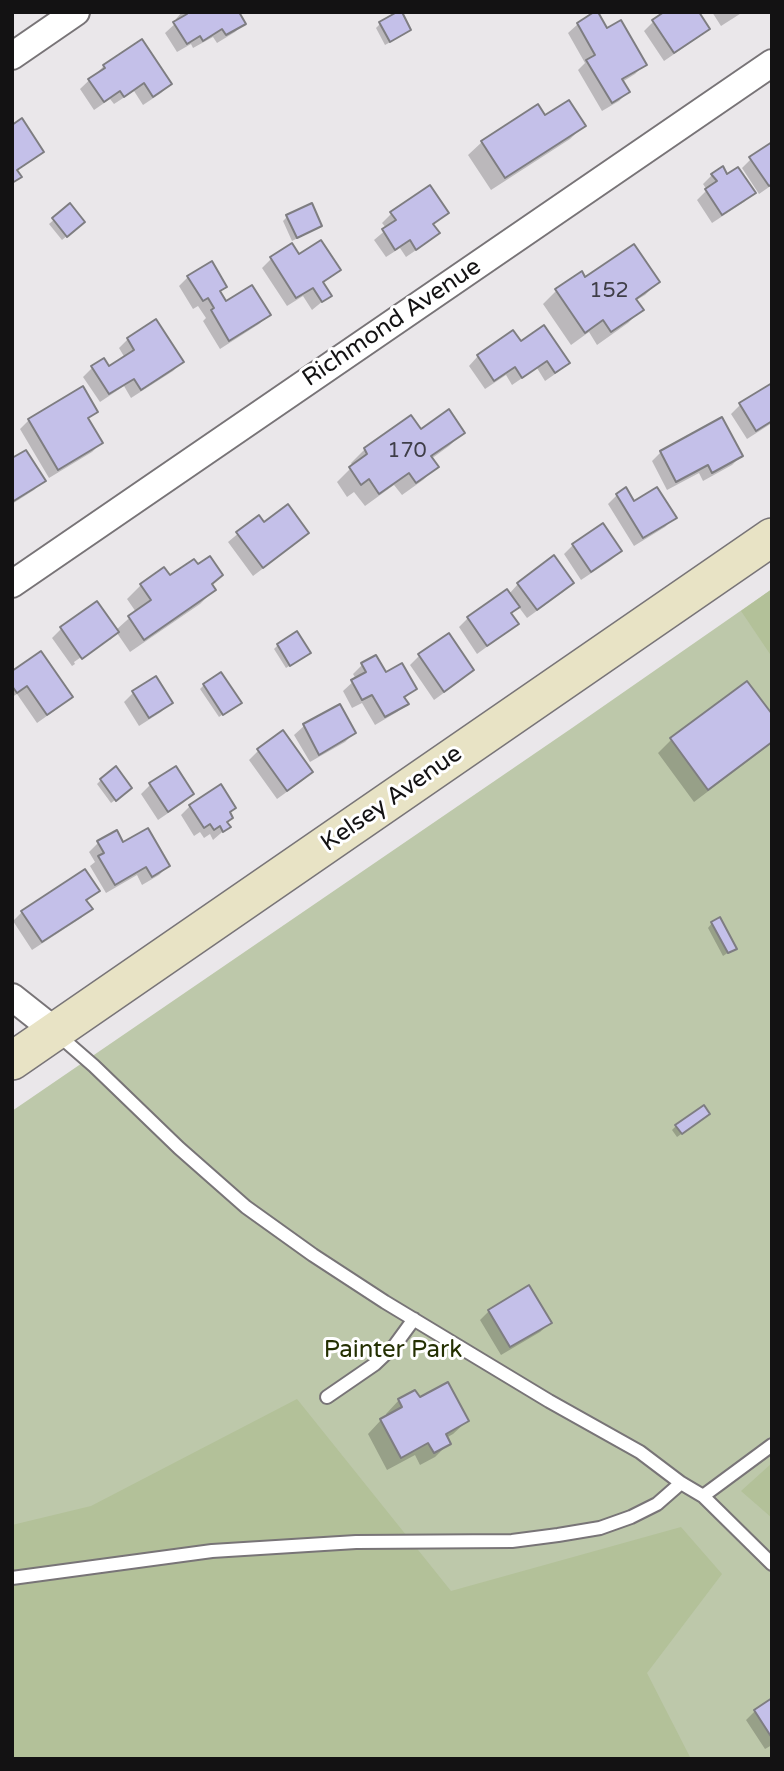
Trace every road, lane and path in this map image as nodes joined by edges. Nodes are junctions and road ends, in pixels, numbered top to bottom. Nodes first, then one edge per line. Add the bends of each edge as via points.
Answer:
1 (76, 12) edge
2 (12, 56) edge
3 (772, 63) edge
4 (772, 537) edge
5 (12, 584) edge
6 (12, 998) edge
7 (55, 1031) junction
8 (12, 1061) edge
9 (414, 1319) junction
10 (327, 1397) dead end
11 (772, 1444) edge
12 (681, 1483) junction
13 (703, 1496) junction
14 (772, 1564) edge
15 (12, 1578) edge

1 - 2 street
3 - 5 street, Richmond Avenue
4 - 7 street, Kelsey Avenue
6 - 7 street
7 - 8 street, Kelsey Avenue
7 - 9 lane via 246,1207
9 - 10 lane via 375,1364
9 - 12 lane via 640,1452
11 - 13 lane
12 - 13 lane
12 - 15 lane via 657,1504 631,1517 558,1535 512,1541 356,1542 212,1551
13 - 14 lane

